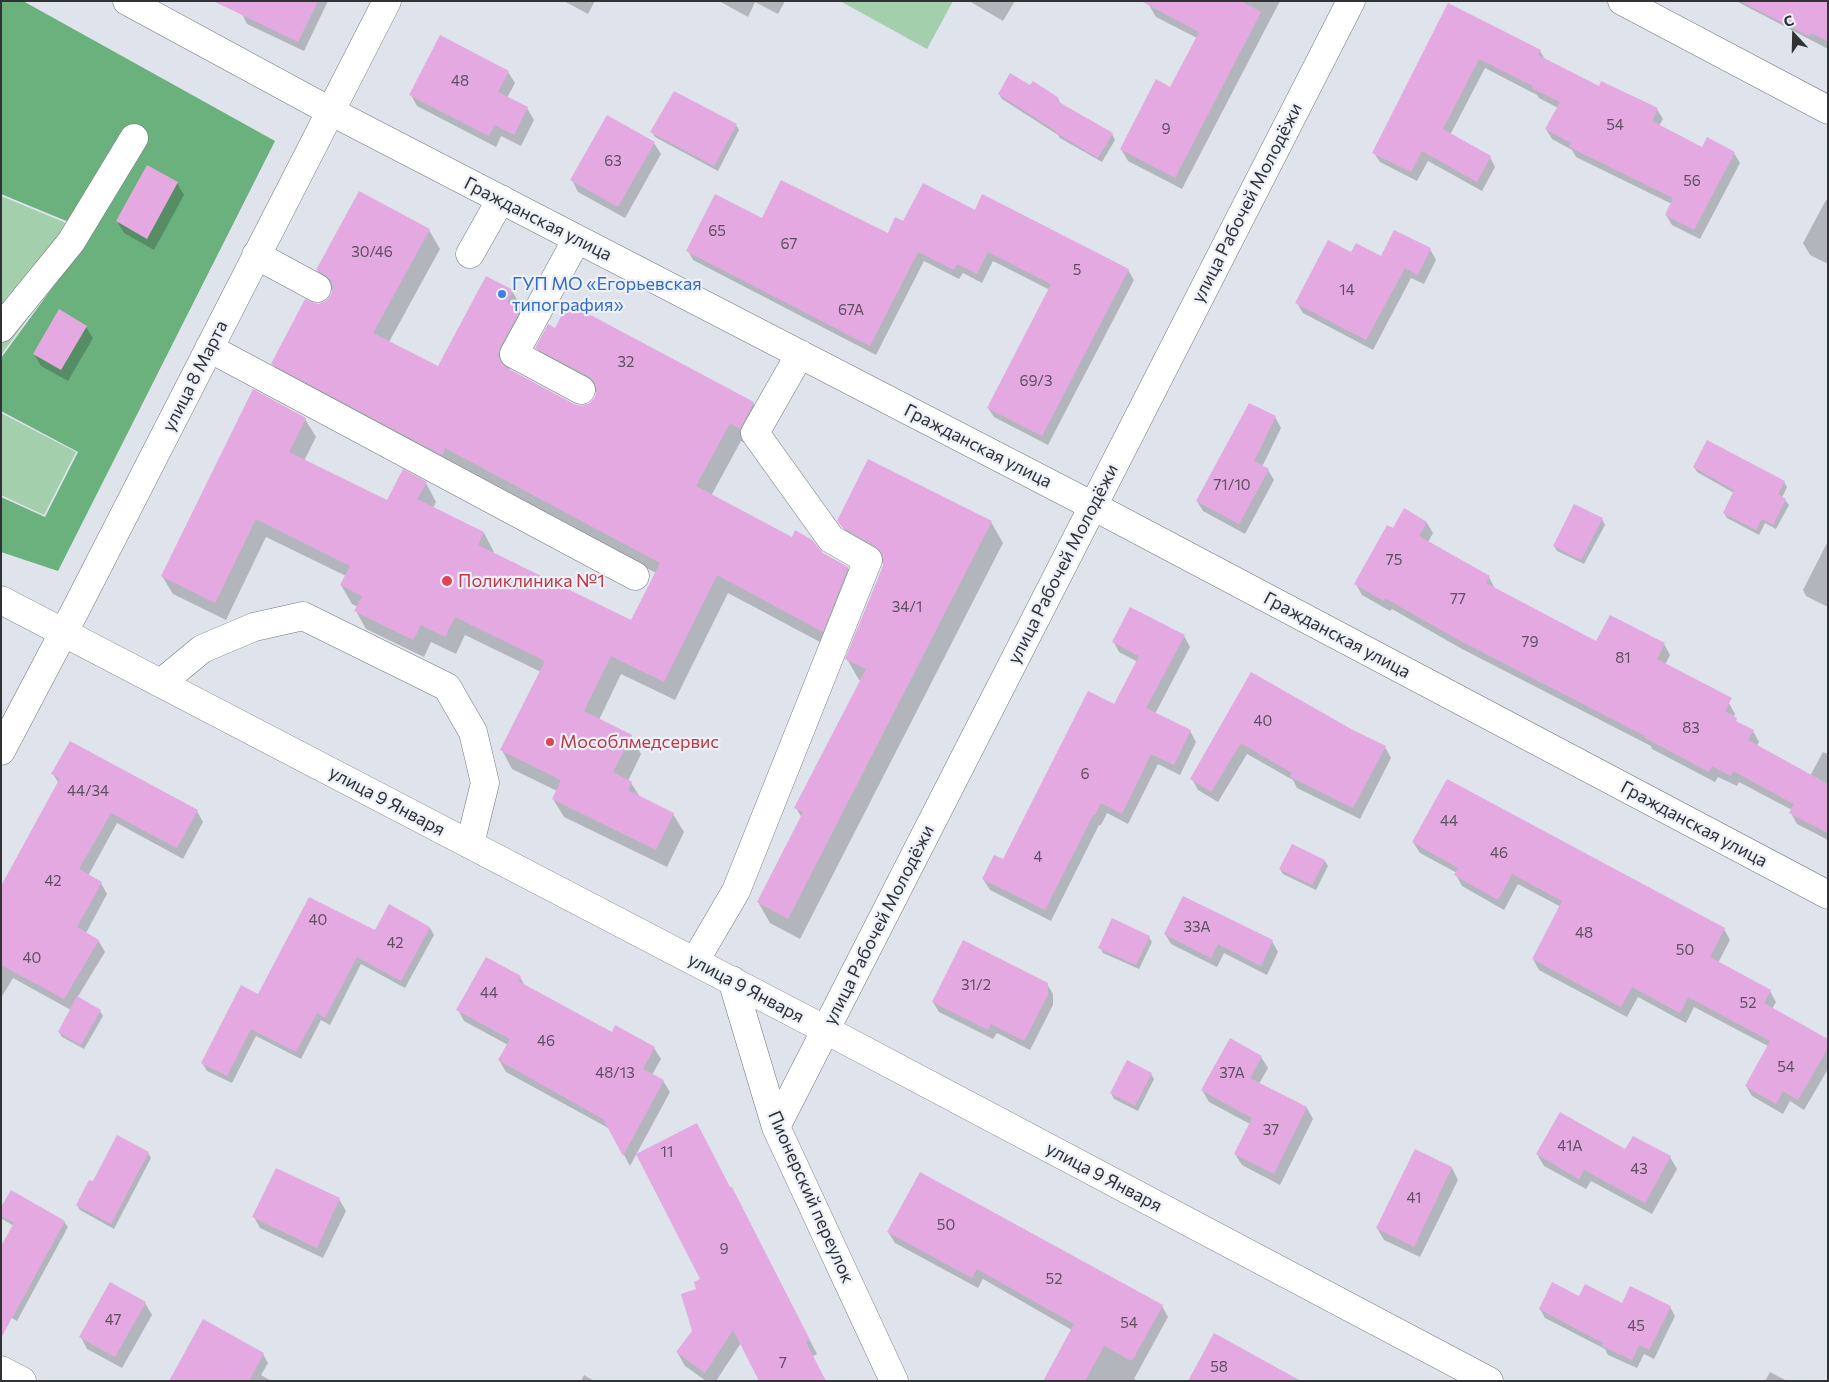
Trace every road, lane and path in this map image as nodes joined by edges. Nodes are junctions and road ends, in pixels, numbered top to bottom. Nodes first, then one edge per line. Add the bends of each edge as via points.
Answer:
1 (126, 1) edge
2 (387, 1) edge
3 (1351, 1) edge
4 (1622, 1) edge
5 (1828, 110) edge
6 (330, 111) junction
7 (134, 138) dead end
8 (501, 199) junction
9 (577, 239) junction
10 (470, 254) dead end
11 (256, 255) junction
12 (317, 288) dead end
13 (1, 328) edge
14 (209, 348) junction
15 (800, 354) junction
16 (581, 390) dead end
17 (1093, 506) junction
18 (635, 576) dead end
19 (1, 600) edge
20 (64, 632) junction
21 (160, 683) junction
22 (1, 751) edge
23 (470, 844) junction
24 (1828, 895) edge
25 (695, 961) junction
26 (732, 980) junction
27 (826, 1030) junction
28 (776, 1127) junction
29 (1, 1370) edge
30 (22, 1381) edge
31 (894, 1381) edge
32 (1489, 1381) edge

1 - 6 street, Гражданская улица
2 - 6 street, улица 8 Марта
3 - 17 street, улица Рабочей Молодёжи
4 - 5 street
6 - 8 street, Гражданская улица
6 - 11 street, улица 8 Марта
7 - 13 street via 71,242
8 - 9 street, Гражданская улица
8 - 10 street
9 - 15 street, Гражданская улица
9 - 16 street via 514,354
11 - 12 street
11 - 14 street, улица 8 Марта
14 - 18 street
14 - 20 street, улица 8 Марта
15 - 17 street, Гражданская улица
15 - 25 street via 755,433 830,539 868,560 736,891
17 - 24 street, Гражданская улица
17 - 27 street, улица Рабочей Молодёжи
19 - 20 street, улица 9 Января
20 - 21 street, улица 9 Января
20 - 22 street, улица 8 Марта
21 - 23 street, улица 9 Января
21 - 23 street via 202,649 254,627 303,616 447,687 473,732 485,783
23 - 25 street, улица 9 Января
25 - 26 street, улица 9 Января
26 - 27 street, улица 9 Января
26 - 28 street, Пионерский переулок
27 - 28 street, улица Рабочей Молодёжи
27 - 32 street, улица 9 Января
28 - 31 street, Пионерский переулок
29 - 30 street

